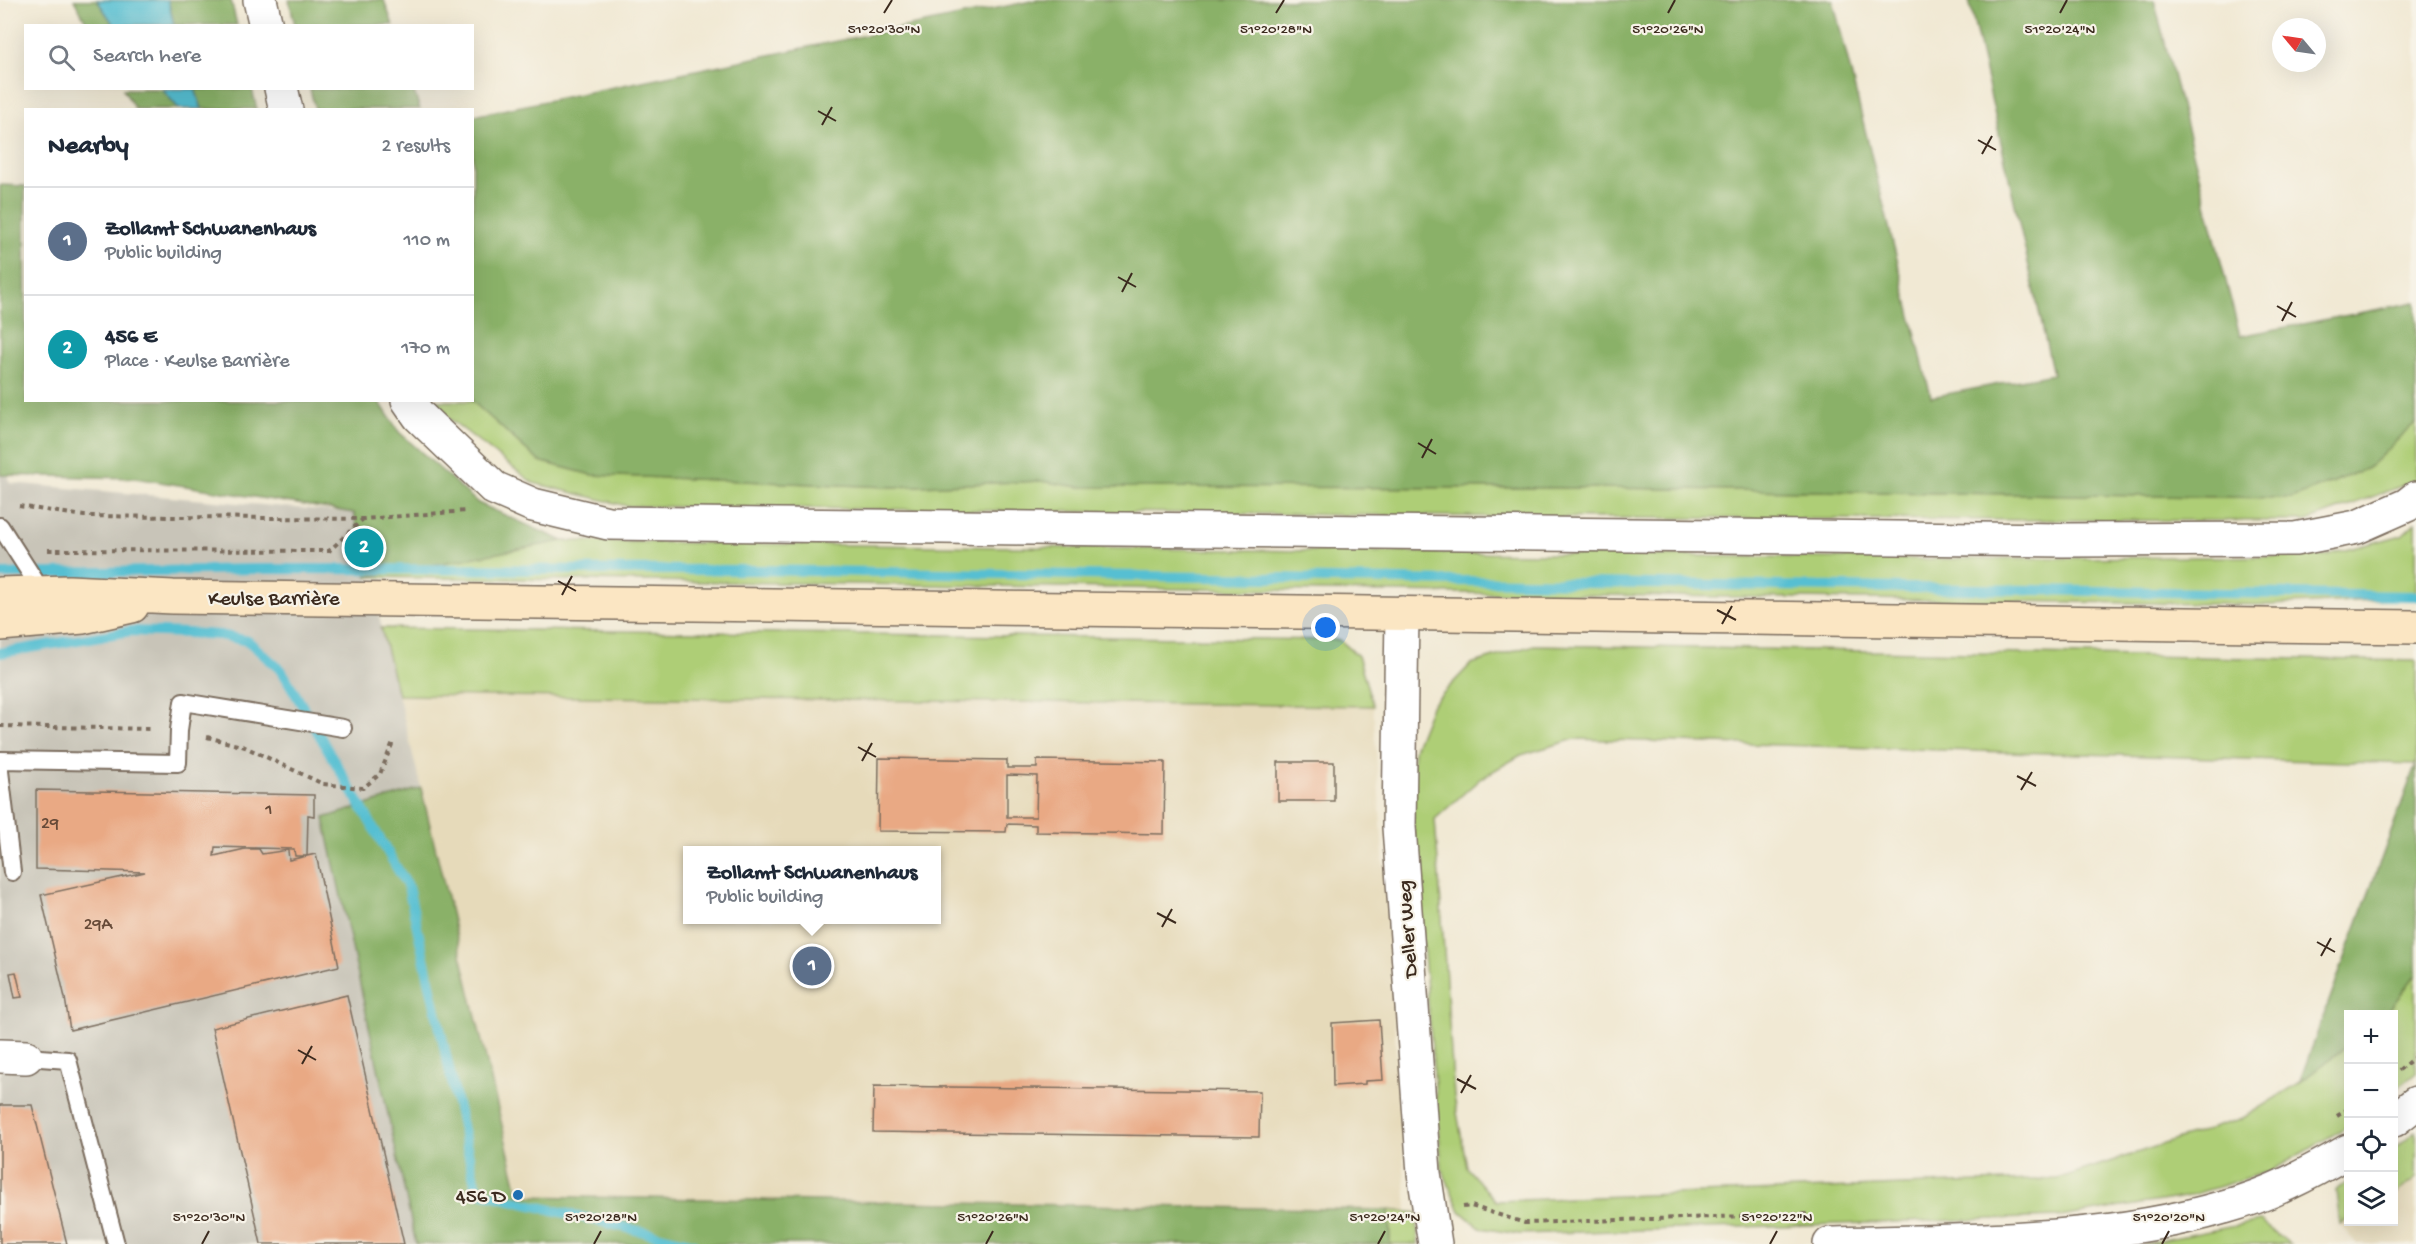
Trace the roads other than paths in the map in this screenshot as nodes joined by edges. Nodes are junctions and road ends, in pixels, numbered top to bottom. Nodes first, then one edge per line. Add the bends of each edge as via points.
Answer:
1 (260, 0) edge
2 (266, 24) edge
3 (281, 90) edge
4 (286, 108) edge
5 (409, 402) edge
6 (2416, 498) edge
7 (0, 526) edge
8 (43, 593) junction
9 (0, 594) edge
10 (173, 597) junction
11 (1402, 613) junction
12 (0, 624) edge
13 (2416, 627) edge
14 (343, 728) dead end
15 (0, 760) edge
16 (0, 771) edge
17 (12, 872) dead end
18 (13, 1057) edge
19 (2416, 1103) edge
20 (2397, 1118) edge
21 (2344, 1155) edge
22 (1825, 1229) edge
23 (116, 1244) edge
24 (1435, 1244) edge

1 - 2 street
3 - 4 street
5 - 6 street via 418,416 494,488 533,505 608,523 2062,540 2295,539 2356,527
7 - 8 lane
8 - 9 main road, Keulse Barrière
8 - 10 main road, Keulse Barrière
10 - 11 main road, Keulse Barrière
10 - 12 main road, Keulse Barrière via 83,617
11 - 13 main road, Keulse Barrière
11 - 24 street, Deller Weg via 1399,828 1424,1173
14 - 15 lane via 183,702 178,763
16 - 17 lane
18 - 23 lane via 68,1060
19 - 20 street
21 - 22 street via 2295,1182 2224,1208 2134,1227 2029,1237

